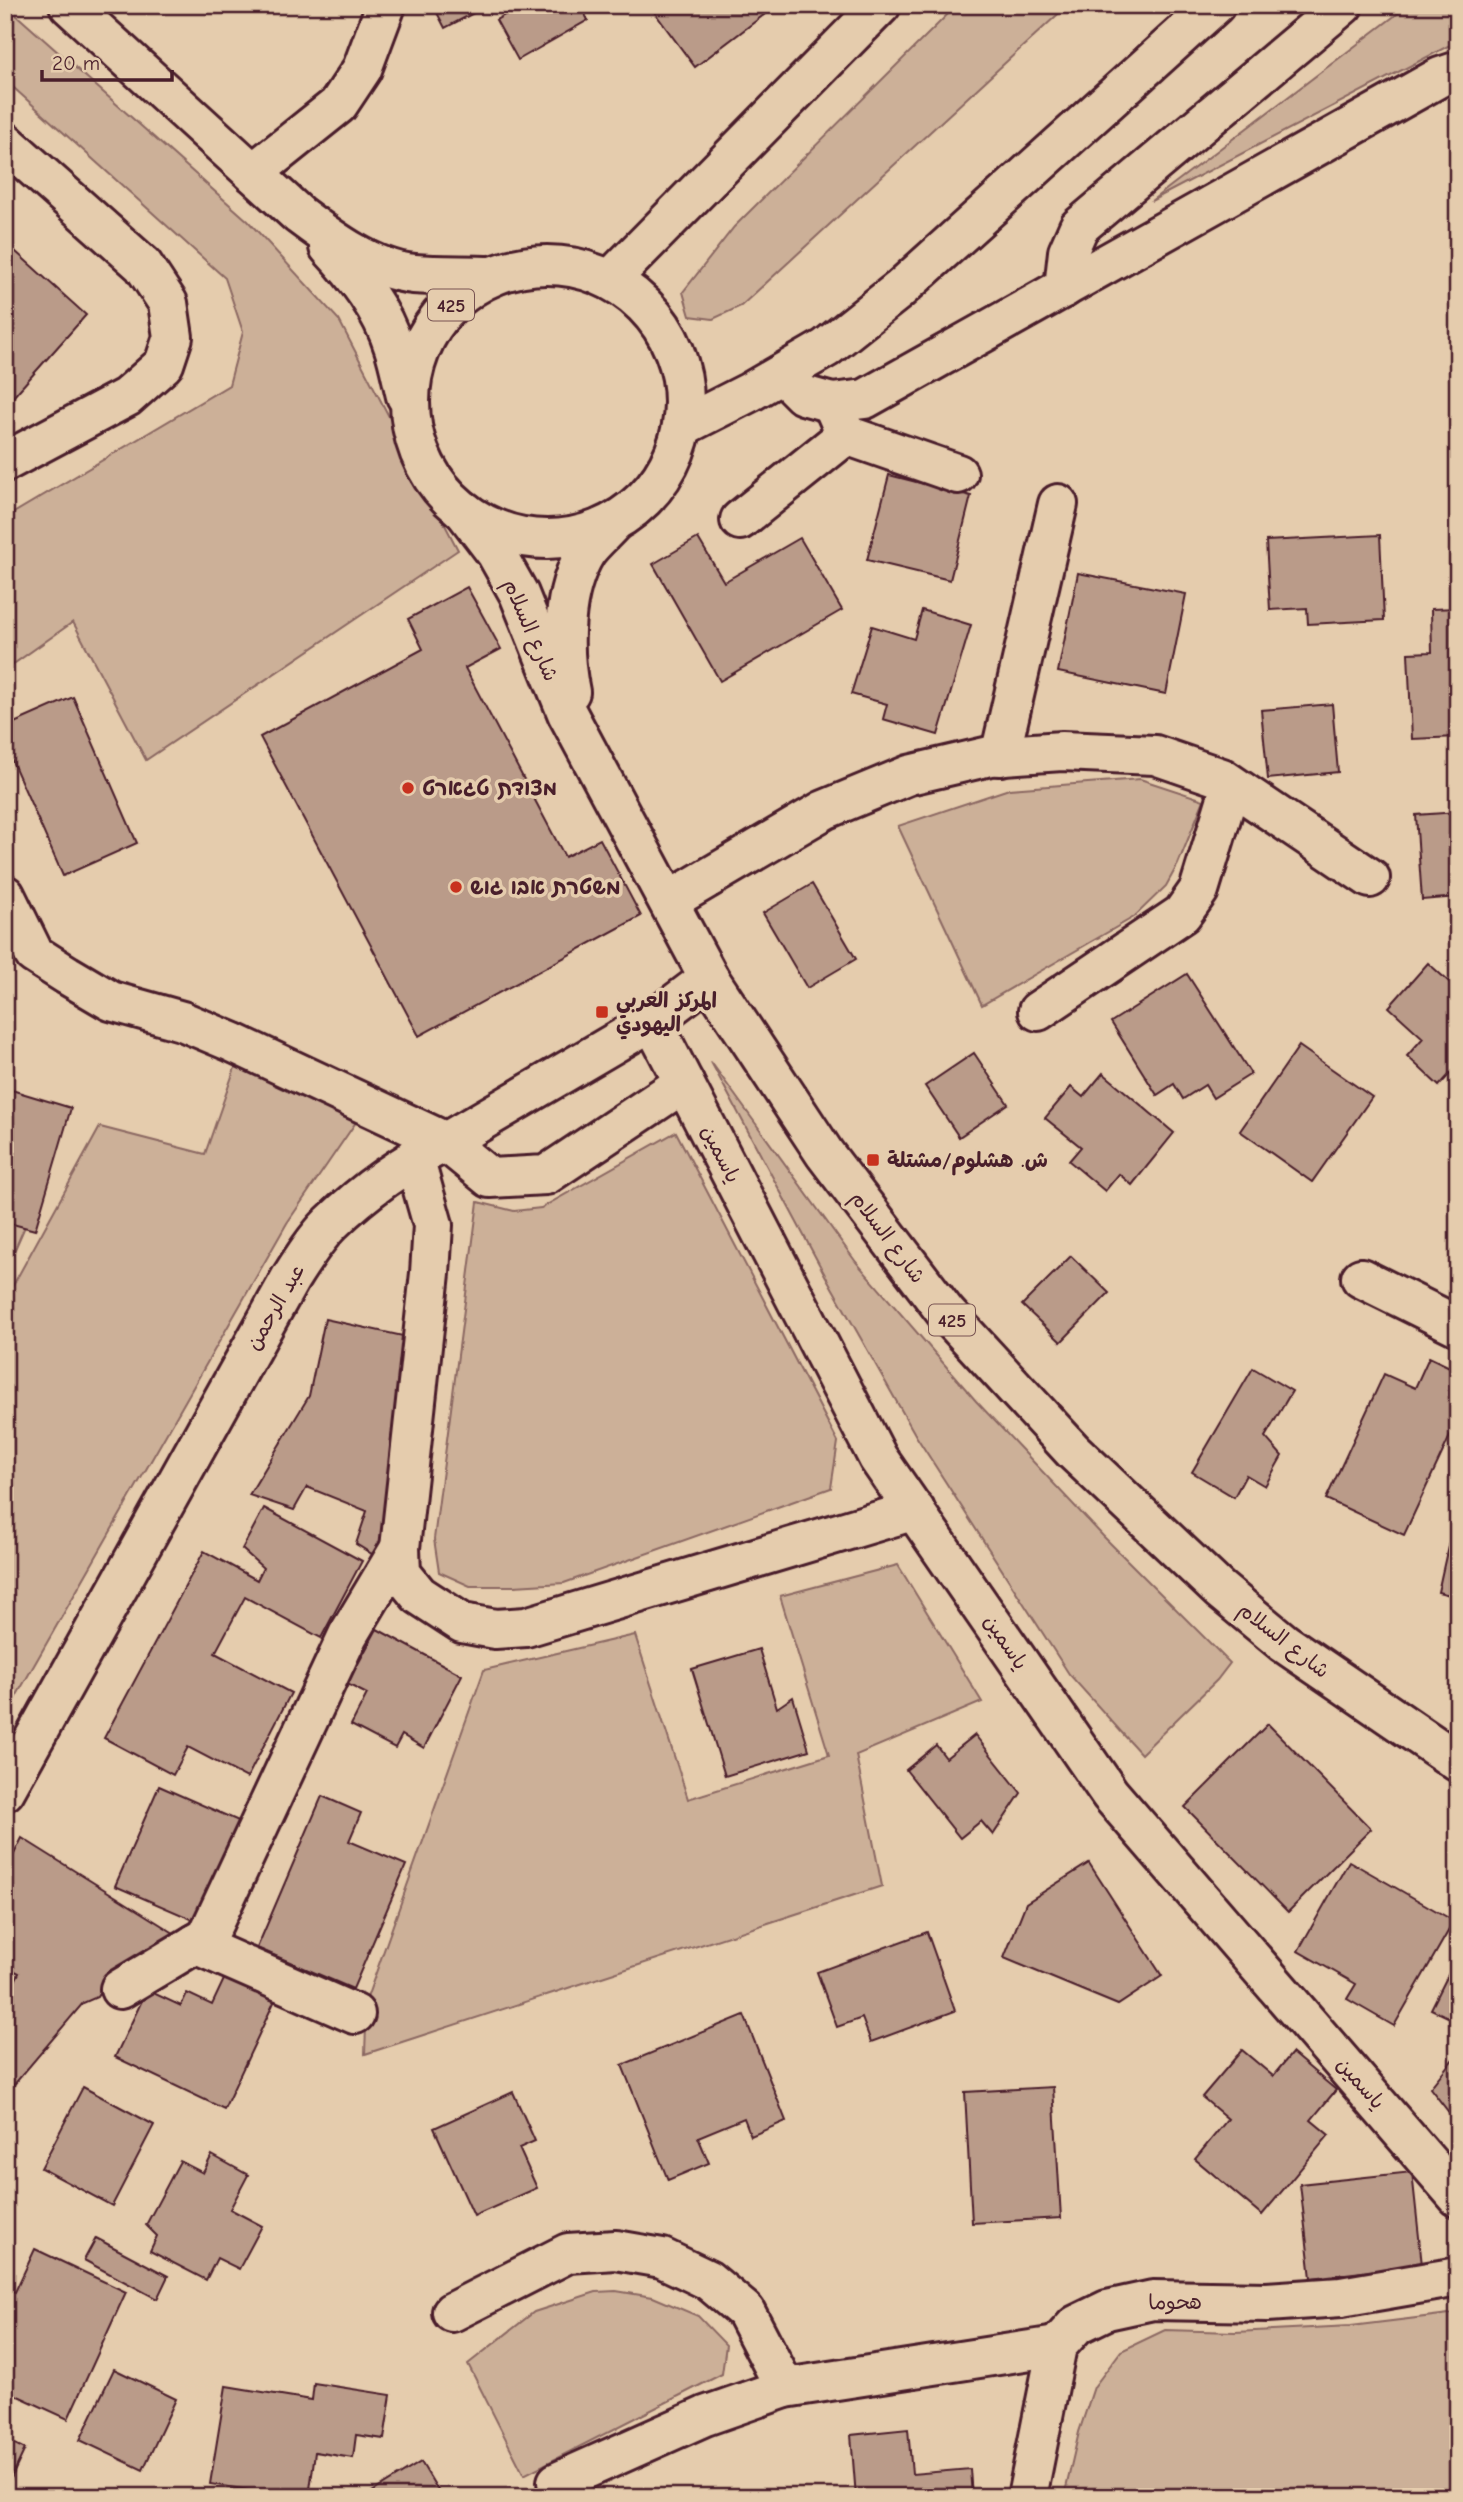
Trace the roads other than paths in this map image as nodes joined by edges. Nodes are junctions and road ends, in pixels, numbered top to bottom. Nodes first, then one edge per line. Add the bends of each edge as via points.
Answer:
1 (69, 5) edge
2 (386, 5) edge
3 (881, 5) edge
4 (1214, 5) edge
5 (1343, 5) edge
6 (1458, 71) edge
7 (5, 142) edge
8 (253, 173) junction
9 (299, 215) junction
10 (491, 276) junction
11 (610, 280) junction
12 (1064, 288) junction
13 (782, 374) junction
14 (410, 412) junction
15 (839, 419) junction
16 (682, 426) junction
17 (5, 462) edge
18 (958, 474) dead end
19 (1058, 505) dead end
20 (464, 511) junction
21 (740, 520) dead end
22 (612, 524) junction
23 (590, 754) junction
24 (1000, 756) junction
25 (1231, 785) junction
26 (1370, 878) dead end
27 (5, 895) edge
28 (669, 901) junction
29 (709, 978) junction
30 (1038, 1012) dead end
31 (652, 1021) junction
32 (684, 1083) junction
33 (430, 1150) junction
34 (1361, 1278) dead end
35 (1458, 1326) edge
36 (915, 1510) junction
37 (400, 1548) junction
38 (1458, 1762) edge
39 (5, 1791) edge
40 (195, 1944) junction
41 (120, 1989) dead end
42 (355, 2014) dead end
43 (1458, 2197) edge
44 (1458, 2277) edge
45 (452, 2312) dead end
46 (1057, 2346) junction
47 (785, 2388) junction
48 (558, 2482) dead end
49 (1027, 2497) edge

1 - 8 street, 425
2 - 8 street via 362,69 338,106
3 - 11 street
4 - 13 street via 899,290 826,348
5 - 12 street via 1079,228 1068,252
6 - 12 street
7 - 17 street via 143,265 168,303 173,337 163,363 127,397
8 - 9 street, 425
9 - 10 street, 425 via 373,262 412,274
9 - 14 street, 425 via 349,268 374,303 394,346
10 - 11 street, 425 via 530,265 571,266
10 - 14 street, 425 via 455,299 429,332 413,371
11 - 16 street, 425 via 645,305 670,341 683,382
12 - 15 street via 865,399
13 - 15 street
13 - 16 street
14 - 20 street, 425 via 419,450 437,484
15 - 18 street
15 - 21 street
16 - 22 street, 425 via 670,465 645,499
19 - 24 street
20 - 22 street, 425 via 497,530 534,539 572,537
20 - 23 street, شارع السلام / 425 via 519,594 553,682
22 - 23 street, شارع السلام / 425 via 587,552 568,610 568,678
23 - 28 street, شارع السلام / 425
24 - 25 street via 1062,751 1155,755
24 - 28 street via 909,775 824,810
25 - 26 street
25 - 30 street via 1199,890 1182,914
27 - 33 street via 34,954 111,1001 181,1021 232,1042
28 - 29 street, شارع السلام / 425
29 - 31 street, عبد الرحمن
29 - 38 street, شارع السلام / 425 via 888,1240 946,1313 1073,1451 1220,1590 1284,1643
31 - 32 street, ياسمين
31 - 33 street, عبد الرحمن
32 - 33 street via 546,1175 490,1178
32 - 36 street, ياسمين via 878,1458
33 - 37 street via 430,1273
33 - 39 street, عبد الرحمن via 331,1223 303,1258
34 - 35 street
36 - 37 street via 526,1627 495,1629 462,1623 419,1595 401,1573
36 - 43 street, ياسمين via 1110,1794
37 - 40 street via 348,1635 206,1937
40 - 41 street
40 - 42 street
44 - 46 street, هحوما via 1341,2297 1153,2300 1107,2309 1076,2325
45 - 47 street via 568,2253 615,2250 663,2258 708,2280 745,2311
46 - 47 street
46 - 49 street
47 - 48 street via 705,2416

